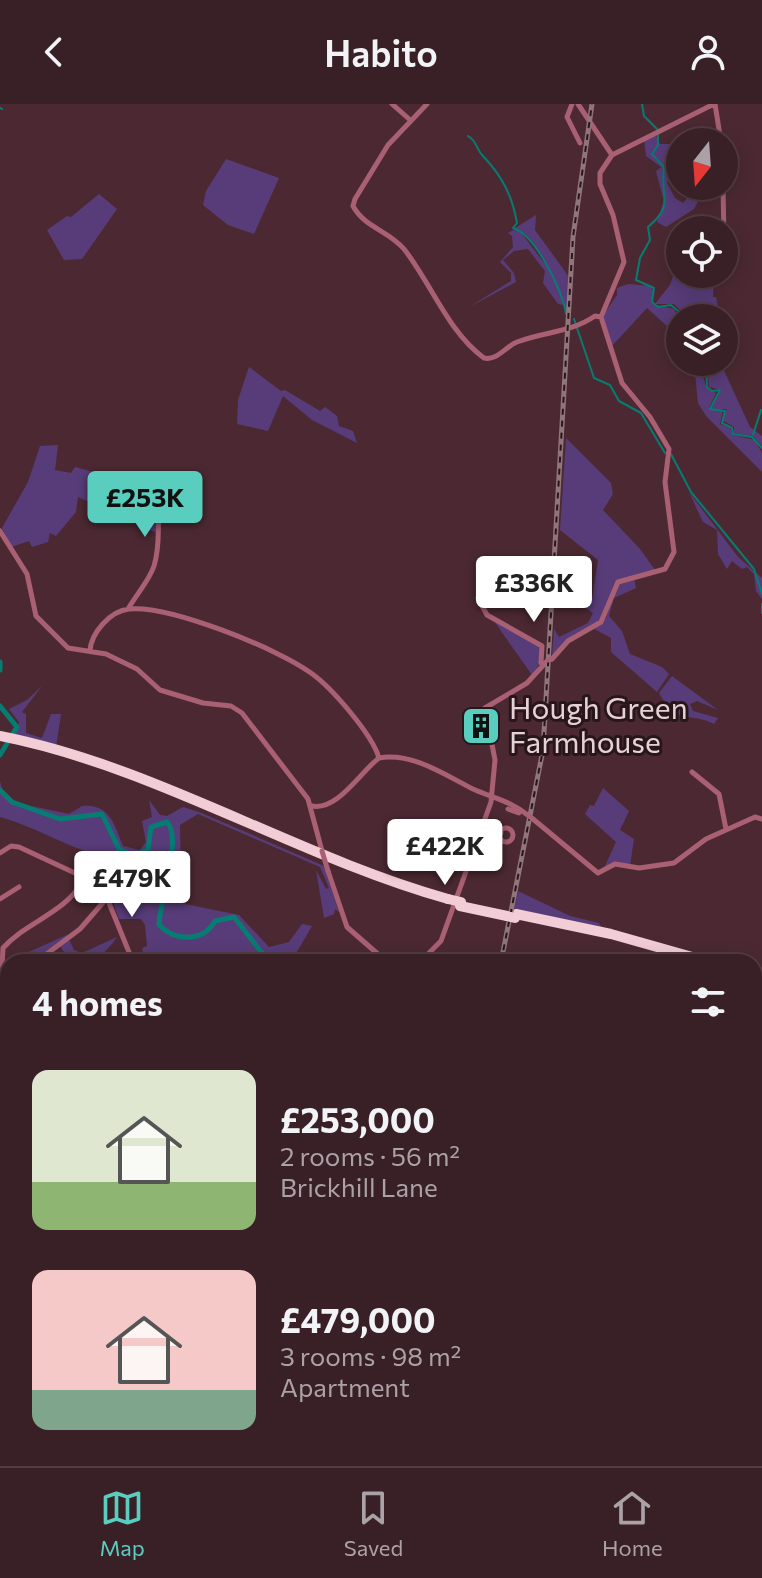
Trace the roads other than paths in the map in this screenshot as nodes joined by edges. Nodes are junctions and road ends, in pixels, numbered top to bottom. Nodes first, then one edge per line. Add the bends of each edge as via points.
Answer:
1 (392, 104) edge
2 (427, 104) edge
3 (572, 104) edge
4 (578, 104) edge
5 (714, 104) edge
6 (409, 119) junction
7 (718, 128) edge
8 (580, 143) dead end
9 (612, 155) junction
10 (601, 317) junction
11 (175, 477) dead end
12 (0, 531) edge
13 (478, 598) dead end
14 (128, 609) junction
15 (90, 651) junction
16 (540, 668) junction
17 (0, 738) edge
18 (379, 758) junction
19 (692, 772) dead end
20 (492, 795) junction
21 (509, 808) junction
22 (313, 809) junction
23 (519, 813) dead end
24 (762, 819) edge
25 (463, 826) dead end
26 (480, 826) junction
27 (726, 829) junction
28 (501, 833) dead end
29 (475, 836) junction
30 (469, 844) dead end
31 (0, 853) edge
32 (19, 887) dead end
33 (0, 899) edge
34 (511, 915) junction
35 (5, 954) edge
36 (47, 954) edge
37 (130, 954) edge
38 (378, 954) edge
39 (433, 954) edge
40 (665, 954) edge
41 (681, 954) edge

1 - 6 street
2 - 6 street
3 - 8 street via 567,114
4 - 9 street
5 - 7 street
5 - 9 street
6 - 10 street via 353,206 359,218 401,246 460,333 484,358
9 - 10 street via 599,181 624,266
10 - 16 street via 622,383 669,449 665,482 674,552 665,569 618,582 601,622 568,641
11 - 14 street via 158,506 160,537 153,569
12 - 15 street via 27,574 36,616 72,650
13 - 16 street via 487,615 542,646
14 - 15 street via 100,627
14 - 18 street via 155,610 245,637 302,667 332,692
15 - 22 street via 137,669 160,690 237,709 271,747
16 - 20 street via 527,683 485,708 495,755
17 - 34 highway, bridge via 118,775 356,876
18 - 20 street via 406,759
18 - 22 street via 339,796
19 - 27 street via 719,794
20 - 21 street
20 - 26 street
21 - 23 street
21 - 27 street via 531,818 598,873 615,864 671,864
22 - 38 street, bridge via 347,927
24 - 27 street
25 - 29 street
26 - 28 street
26 - 29 street
29 - 30 street
29 - 39 street
31 - 35 street via 19,847 82,880 45,918 8,943
32 - 33 street
34 - 40 highway
34 - 41 highway
36 - 37 street via 80,929 107,898

